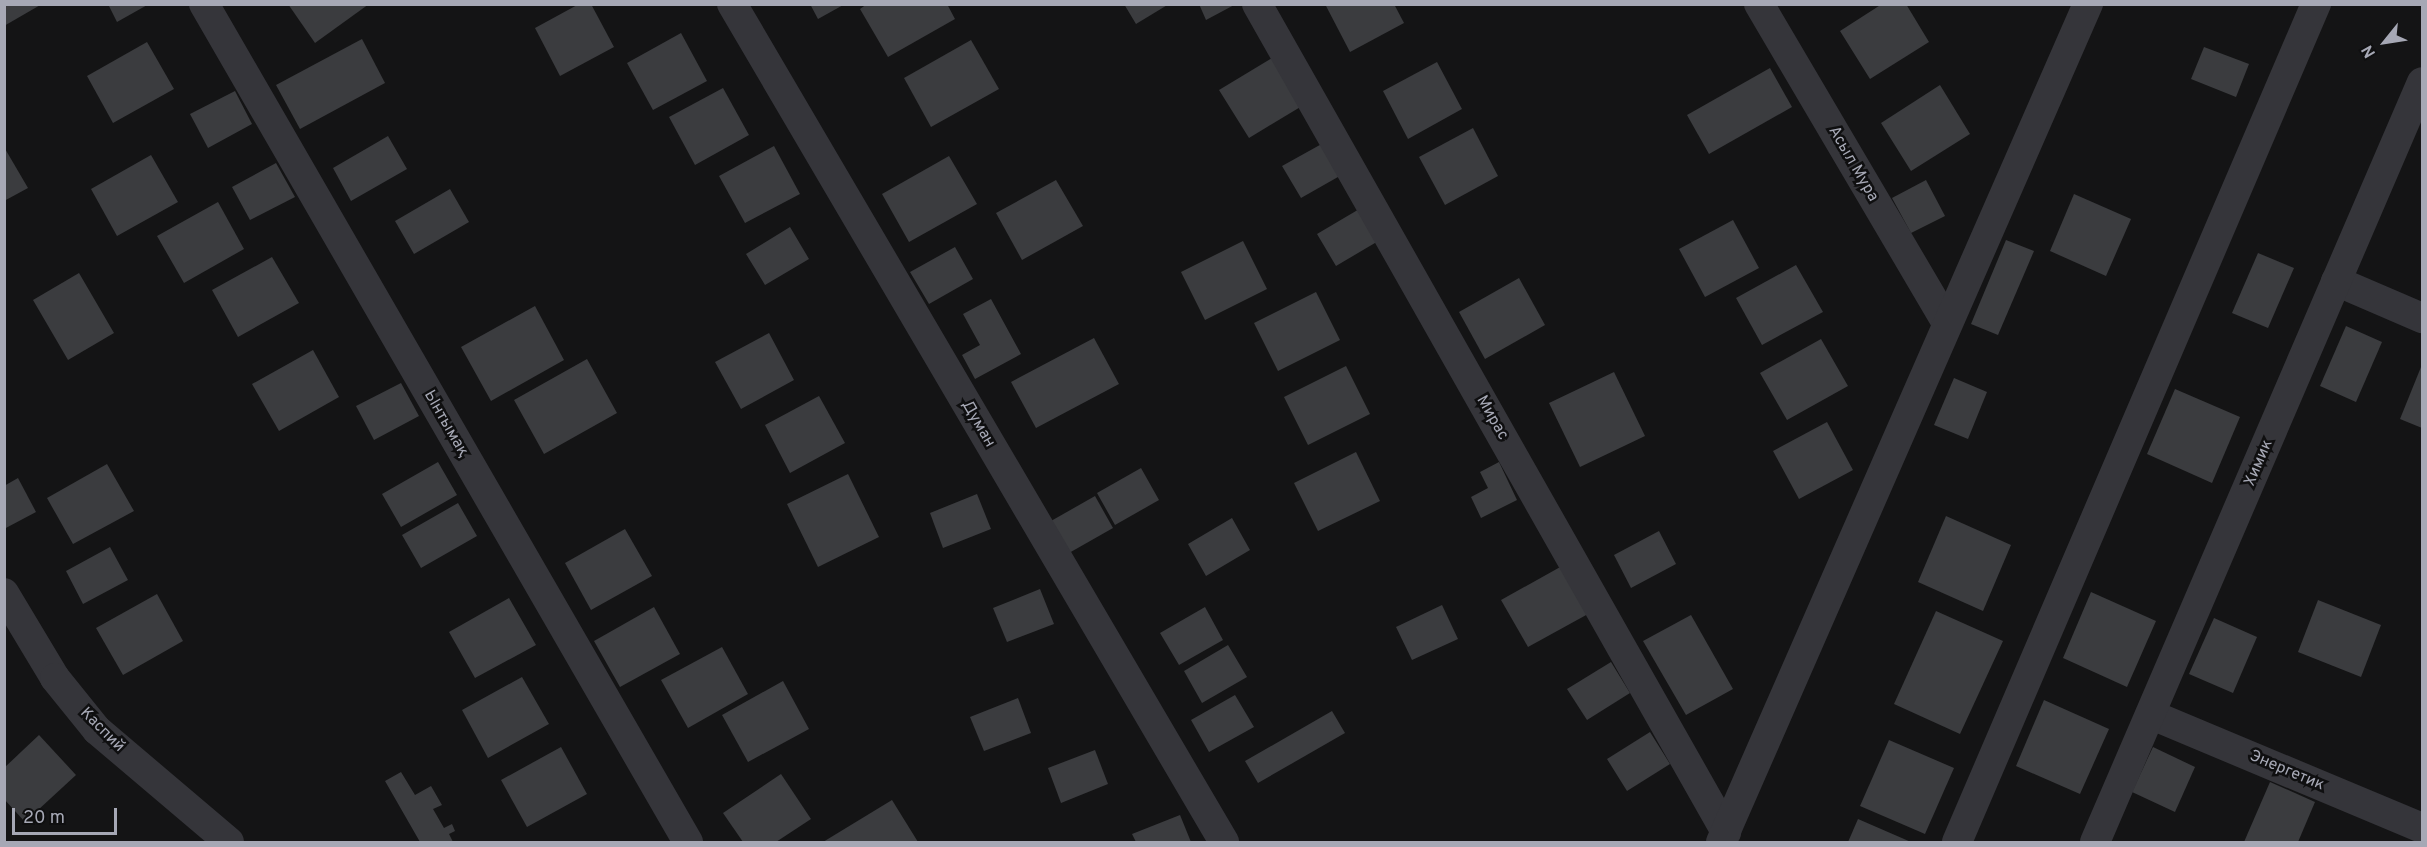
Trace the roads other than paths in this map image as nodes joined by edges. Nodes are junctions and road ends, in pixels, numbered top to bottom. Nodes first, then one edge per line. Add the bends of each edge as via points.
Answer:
1 (204, 4) edge
2 (732, 4) edge
3 (1257, 4) edge
4 (1759, 4) edge
5 (2088, 4) edge
6 (2316, 4) edge
7 (2422, 82) edge
8 (2336, 281) junction
9 (2422, 318) edge
10 (1947, 323) junction
11 (4, 593) edge
12 (2152, 715) junction
13 (2422, 828) edge
14 (1724, 837) edge
15 (229, 843) edge
16 (688, 843) edge
17 (1224, 843) edge
18 (1957, 843) edge
19 (2095, 843) edge

1 - 16 street, Ынтымақ
2 - 17 street, Думан
3 - 14 street, Мирас
4 - 10 street, Асыл Мура
5 - 10 street
6 - 18 street
7 - 8 street, Химик
8 - 9 street
8 - 12 street, Химик
10 - 14 street
11 - 15 street, Каспий via 55,678 97,730
12 - 13 street, Энергетик
12 - 19 street, Химик

